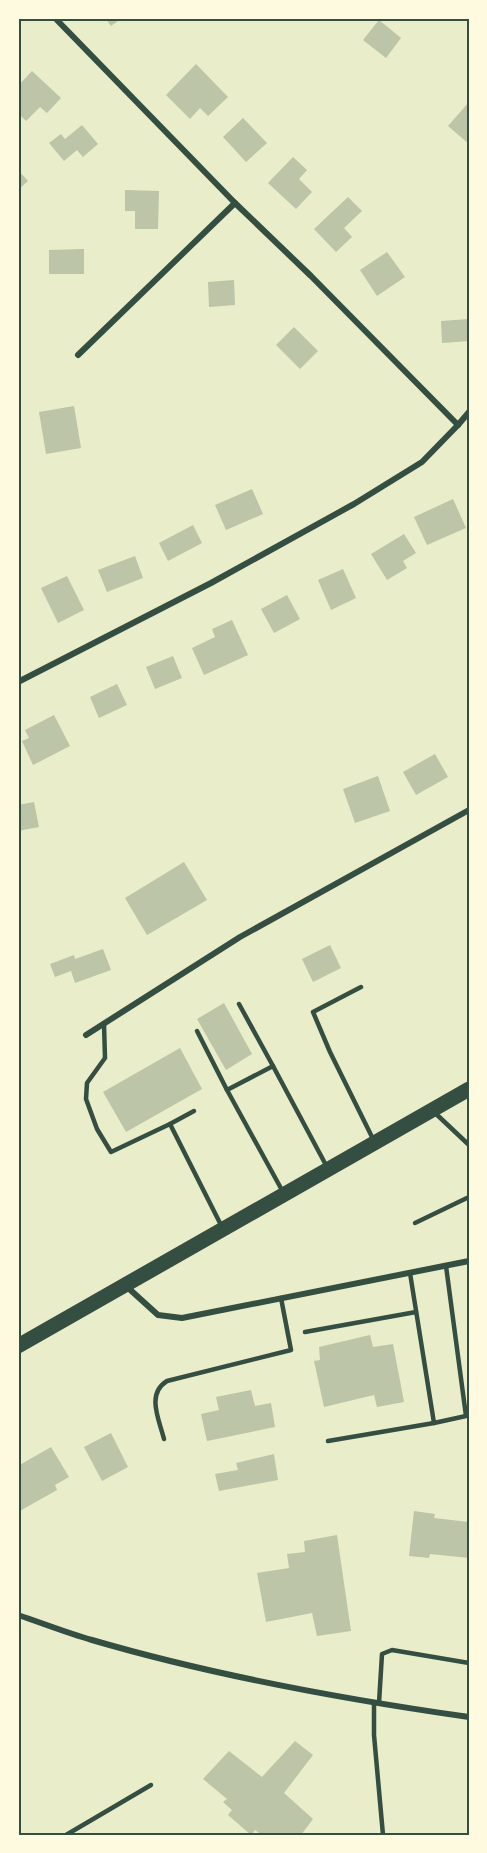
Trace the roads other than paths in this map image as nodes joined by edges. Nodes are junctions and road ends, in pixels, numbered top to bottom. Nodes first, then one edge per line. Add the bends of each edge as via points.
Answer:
1 (55, 18) edge
2 (234, 203) junction
3 (78, 355) dead end
4 (469, 412) edge
5 (459, 425) junction
6 (18, 682) edge
7 (469, 810) edge
8 (361, 987) dead end
9 (239, 1004) dead end
10 (104, 1023) junction
11 (197, 1031) dead end
12 (86, 1035) dead end
13 (273, 1066) junction
14 (469, 1089) edge
15 (227, 1090) junction
16 (432, 1110) junction
17 (194, 1111) dead end
18 (170, 1124) junction
19 (375, 1143) junction
20 (469, 1145) edge
21 (328, 1170) junction
22 (284, 1195) junction
23 (469, 1197) edge
24 (415, 1223) dead end
25 (223, 1229) junction
26 (469, 1261) edge
27 (446, 1266) junction
28 (410, 1273) junction
29 (125, 1285) junction
30 (281, 1298) junction
31 (416, 1312) junction
32 (305, 1332) dead end
33 (18, 1346) edge
34 (434, 1423) junction
35 (164, 1439) dead end
36 (328, 1441) dead end
37 (18, 1615) edge
38 (469, 1663) edge
39 (376, 1703) junction
40 (469, 1717) edge
41 (151, 1785) dead end
42 (66, 1835) edge
43 (383, 1835) edge

1 - 2 street
2 - 3 street
2 - 5 street
4 - 5 street
5 - 6 street via 422,462 354,504
7 - 10 street via 240,937
8 - 19 lane via 313,1012
9 - 13 lane
10 - 12 street
10 - 18 lane via 105,1058 87,1083 87,1099 97,1129 111,1152
11 - 15 lane
13 - 15 lane
13 - 21 lane
14 - 16 main road
15 - 22 lane
16 - 19 main road
16 - 20 lane
17 - 18 lane
18 - 25 lane
19 - 21 main road
21 - 22 main road
22 - 25 main road
23 - 24 lane
25 - 29 main road
26 - 27 street
27 - 28 street
27 - 34 lane via 466,1416
28 - 30 street
28 - 31 lane
29 - 30 street via 158,1315 182,1318
29 - 33 main road
30 - 35 lane via 291,1350 160,1385 155,1393 156,1407
31 - 32 lane
31 - 34 lane
34 - 36 lane
37 - 39 street via 91,1640 200,1669
38 - 39 lane via 387,1651 382,1654
39 - 40 street
39 - 43 lane via 374,1735
41 - 42 lane

